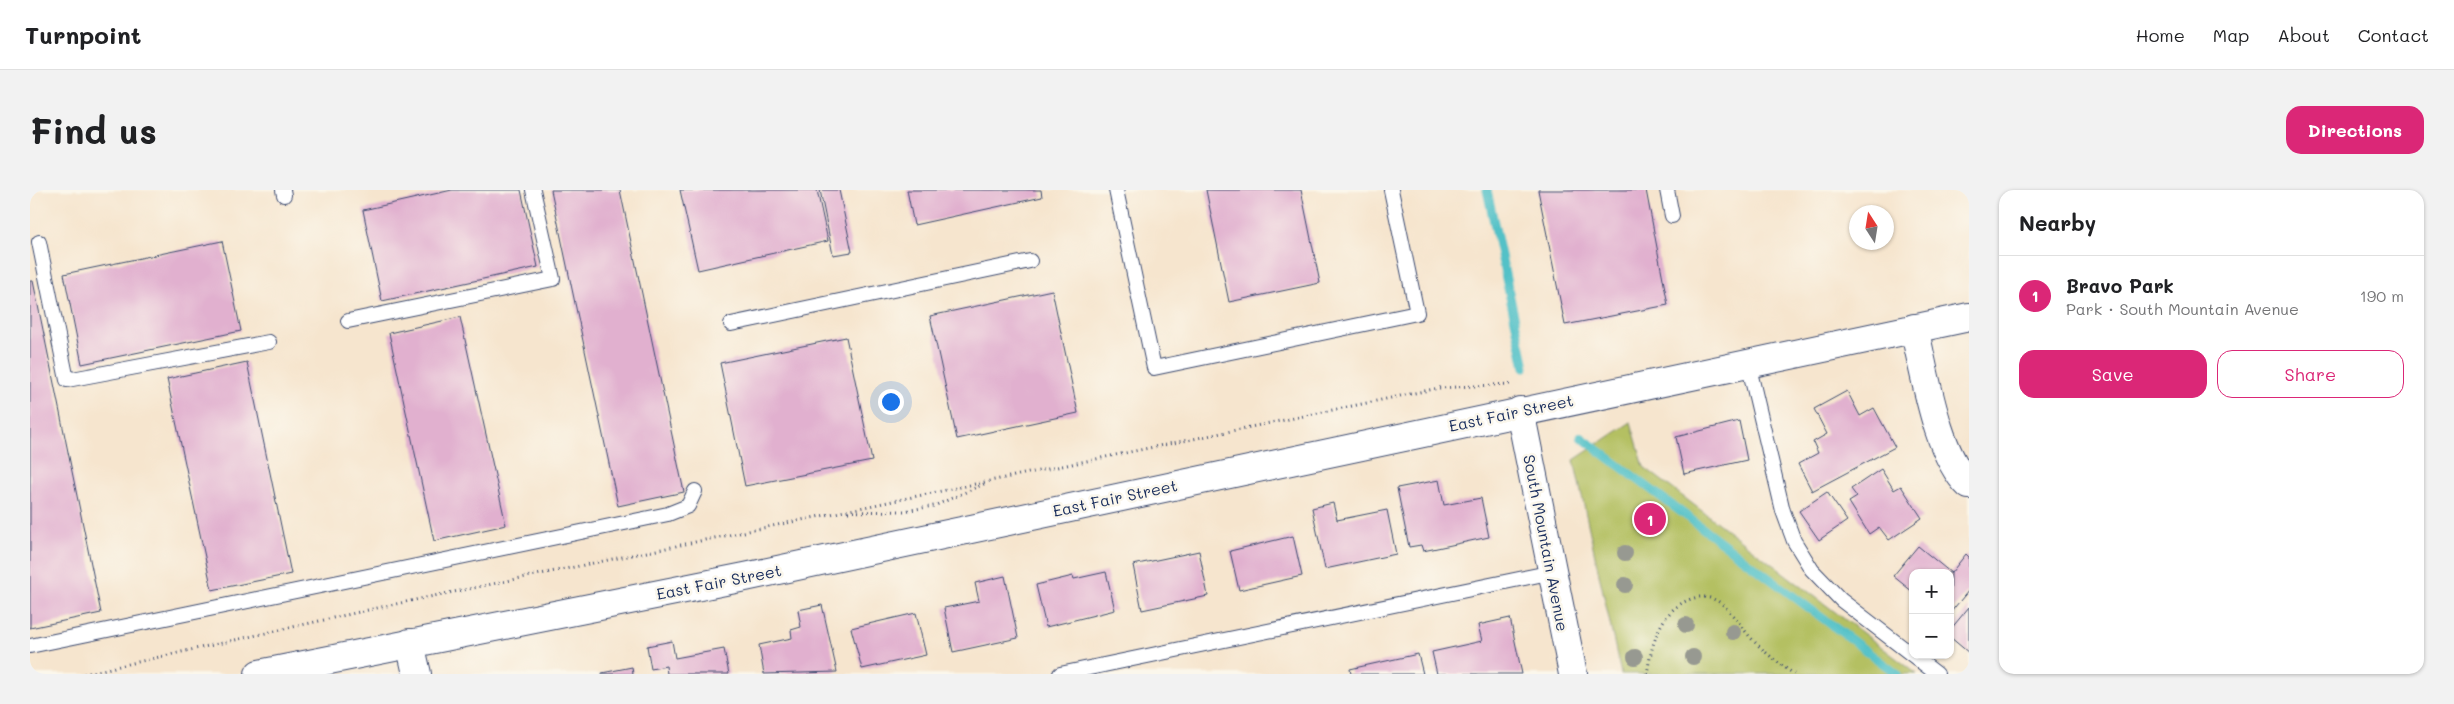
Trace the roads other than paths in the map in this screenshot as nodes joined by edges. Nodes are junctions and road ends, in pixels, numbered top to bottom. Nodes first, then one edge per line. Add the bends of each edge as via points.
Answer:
1 (533, 190) edge
2 (1116, 190) edge
3 (1391, 190) edge
4 (1667, 190) edge
5 (1672, 216) dead end
6 (39, 242) dead end
7 (1030, 261) dead end
8 (1969, 316) edge
9 (348, 321) dead end
10 (730, 324) dead end
11 (1914, 328) junction
12 (269, 342) dead end
13 (1748, 363) junction
14 (1520, 411) junction
15 (1969, 485) edge
16 (695, 491) dead end
17 (1552, 572) junction
18 (410, 643) junction
19 (30, 646) edge
20 (259, 674) edge
21 (417, 674) edge
22 (1060, 674) edge
23 (1573, 674) edge
24 (1937, 674) edge

1 - 9 lane via 553,278
2 - 3 lane via 1154,368 1418,313
4 - 5 lane
6 - 12 lane via 67,380
7 - 10 lane
8 - 11 street, East Fair Street
11 - 13 street, East Fair Street
11 - 15 street via 1938,429 1961,477
13 - 14 street, East Fair Street
13 - 24 lane via 1794,541 1812,570 1841,600
14 - 17 street, South Mountain Avenue
14 - 18 street, East Fair Street via 755,575
16 - 19 lane via 688,506 668,514
17 - 22 lane
17 - 23 street, South Mountain Avenue
18 - 20 street, East Fair Street
18 - 21 street

